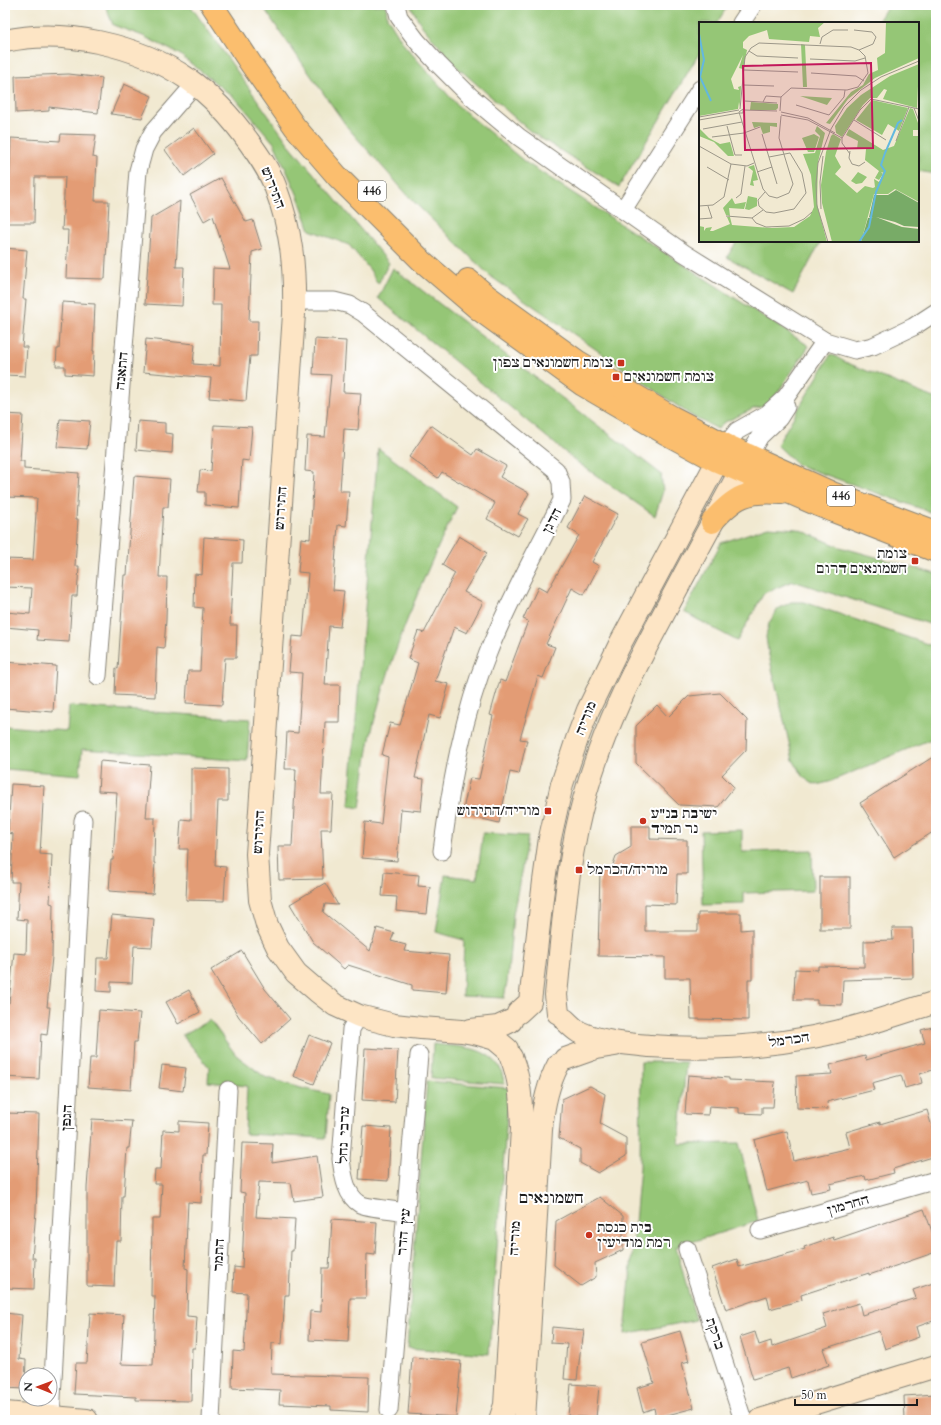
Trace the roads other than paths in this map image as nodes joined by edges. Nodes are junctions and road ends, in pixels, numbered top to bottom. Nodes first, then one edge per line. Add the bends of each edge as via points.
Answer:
1 (212, 5) edge
2 (231, 5) edge
3 (396, 5) edge
4 (753, 5) edge
5 (742, 22) edge
6 (5, 41) edge
7 (194, 85) junction
8 (699, 91) edge
9 (623, 210) junction
10 (294, 301) junction
11 (936, 312) edge
12 (826, 341) junction
13 (800, 378) junction
14 (722, 453) junction
15 (744, 463) junction
16 (798, 496) junction
17 (712, 522) junction
18 (936, 532) edge
19 (936, 551) edge
20 (98, 676) dead end
21 (83, 820) dead end
22 (442, 851) dead end
23 (936, 1002) edge
24 (359, 1016) junction
25 (562, 1016) junction
26 (515, 1017) junction
27 (462, 1031) junction
28 (637, 1045) junction
29 (509, 1053) junction
30 (419, 1055) dead end
31 (561, 1062) junction
32 (228, 1090) dead end
33 (936, 1180) edge
34 (406, 1212) junction
35 (760, 1230) dead end
36 (687, 1249) dead end
37 (936, 1366) edge
38 (389, 1410) dead end
39 (5, 1413) edge
40 (51, 1417) junction
41 (87, 1420) edge
42 (211, 1420) edge
43 (500, 1420) edge
44 (524, 1420) edge
45 (744, 1420) edge
46 (760, 1420) edge

1 - 14 main road, 446 via 295,127 338,177 422,261 477,308 583,385 665,433
2 - 14 main road, 446 via 308,118 349,167 432,249 487,296 577,361 672,417
3 - 9 street via 400,17 417,41 470,96 519,137
4 - 5 street
6 - 7 street, התירוש via 42,37 104,43 158,62
7 - 10 street, התירוש via 218,105 240,129 275,185 292,249
7 - 20 street, התאנה via 153,132 144,149 138,171
8 - 9 street
9 - 12 street via 684,253
10 - 22 street, הדגן via 334,301 350,305 363,313 556,470 561,482 562,500 487,654 470,707 454,778
10 - 24 street, התירוש via 257,854 260,900 267,925 278,948 296,973 335,1005
11 - 12 street via 913,327 873,346 855,350
12 - 13 street
13 - 14 street via 776,407 737,431
13 - 15 street via 785,410 760,436
14 - 15 main road, 446
14 - 26 street, מוריה via 616,651 577,739 562,784 550,838 530,1002
15 - 16 main road, 446
15 - 17 street, מוריה
15 - 18 main road, 446
16 - 17 main road via 754,492 732,501
16 - 19 main road, 446
17 - 25 street, מוריה via 624,690 586,791 574,843 556,995
21 - 40 street, הגפן
23 - 28 street, הכרמל via 852,1028 769,1044 711,1048
24 - 27 street, התירוש via 401,1026
24 - 34 street, ערבי נחל via 351,1029 340,1159 344,1178 350,1193 360,1204
25 - 26 street via 549,1008 538,1006 528,1008
25 - 28 street, הכרמל via 578,1031 589,1036
25 - 31 street via 570,1029 571,1039 570,1049
26 - 27 street, התירוש via 498,1026
26 - 29 street via 506,1030 505,1041
27 - 29 street, התירוש via 495,1039
28 - 31 street, הכרמל via 596,1048
29 - 31 street via 516,1064 531,1071 546,1071
29 - 43 street, מוריה via 520,1086 522,1129 505,1405
30 - 34 street, עץ הדר
31 - 44 street, מוריה via 551,1079 546,1095 541,1130
32 - 42 street, התמר
33 - 35 street, החרמון
34 - 38 street, עץ הדר
36 - 45 street, ברקת
37 - 46 street
39 - 40 street
40 - 41 street

